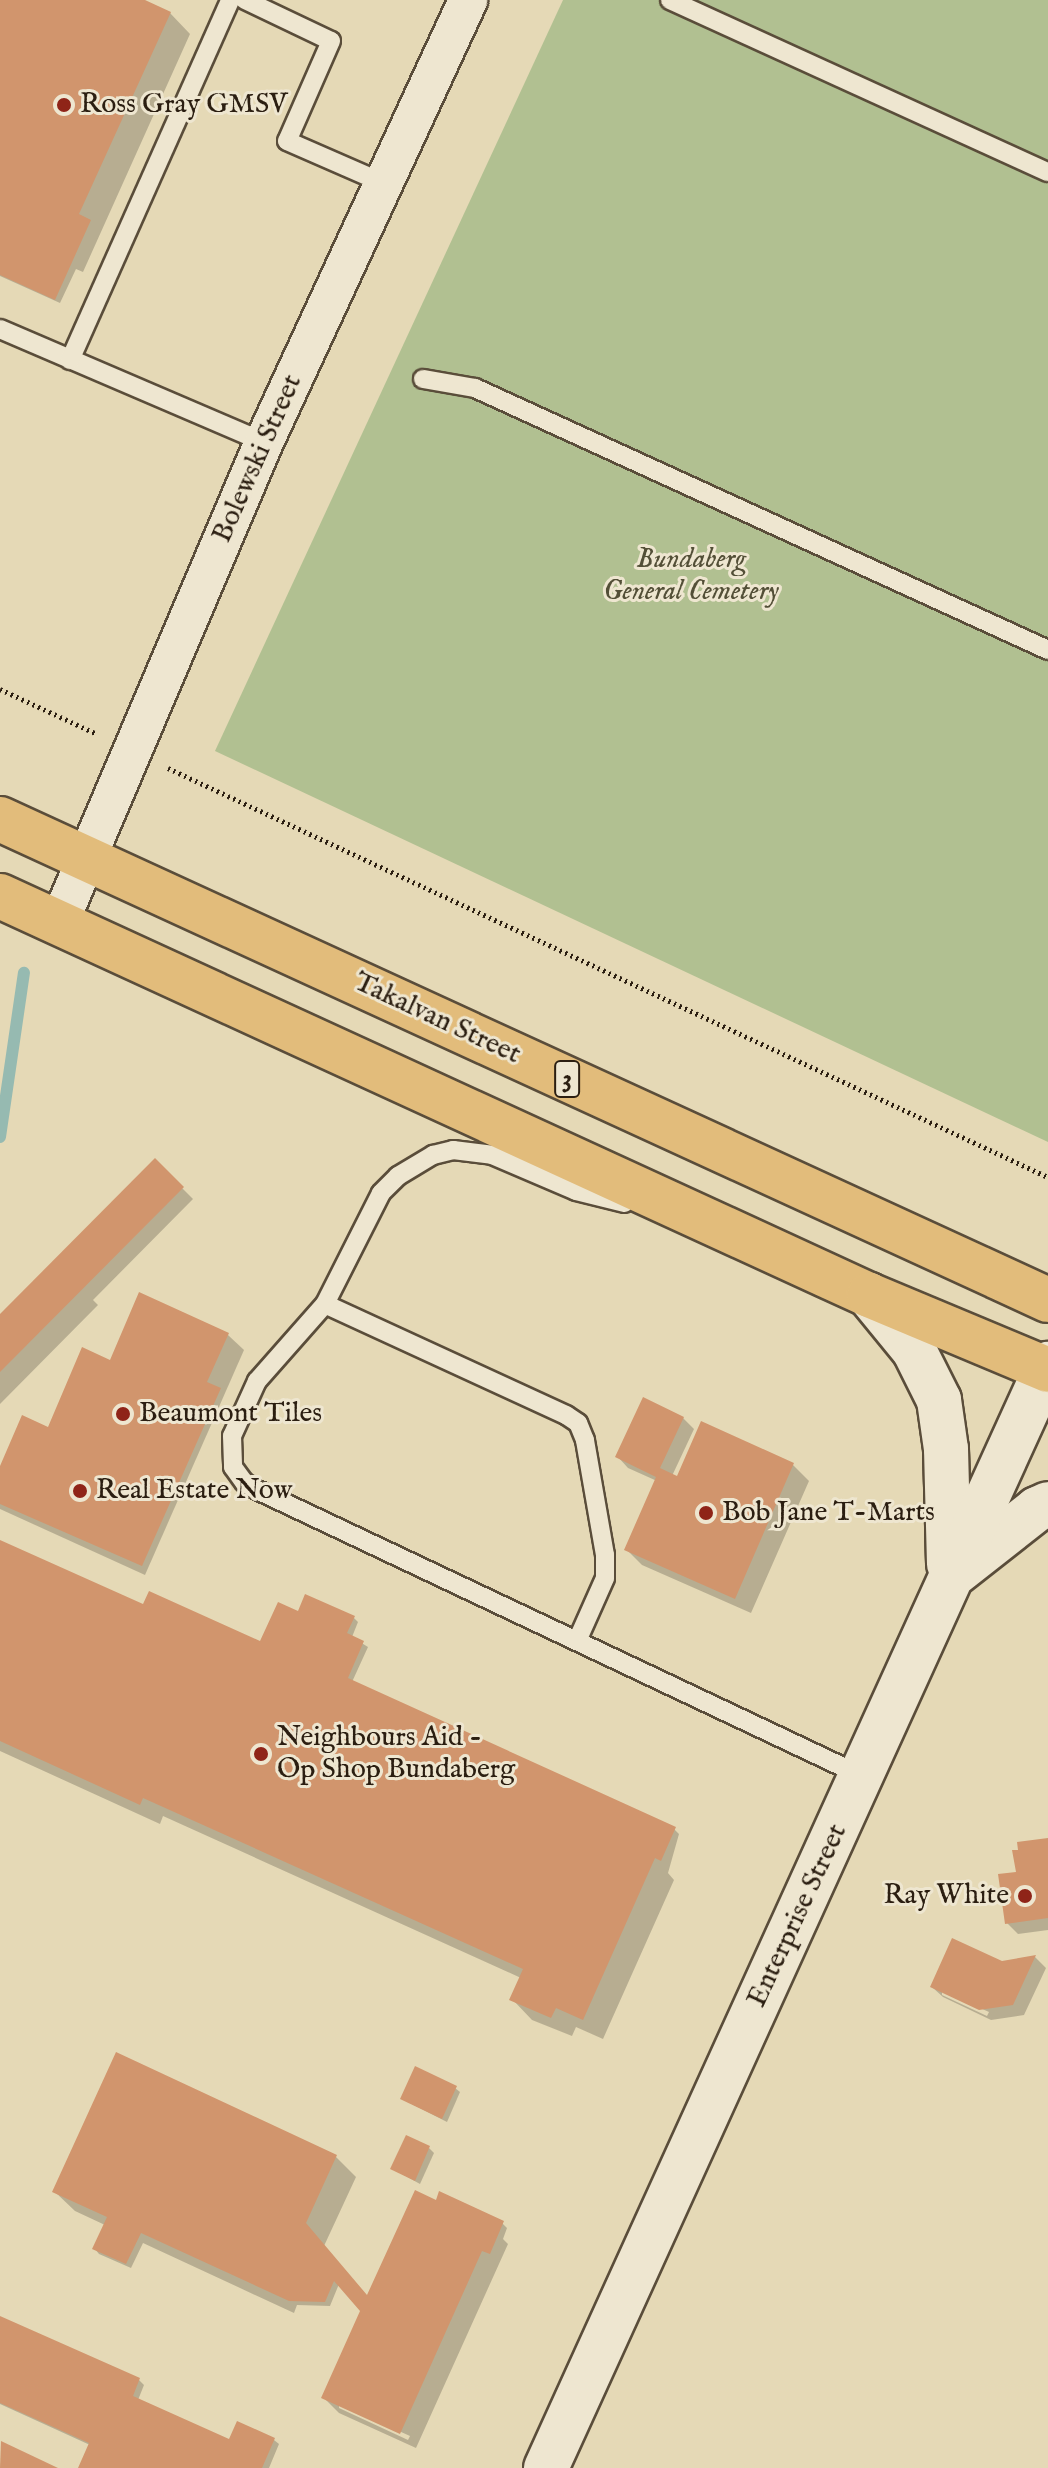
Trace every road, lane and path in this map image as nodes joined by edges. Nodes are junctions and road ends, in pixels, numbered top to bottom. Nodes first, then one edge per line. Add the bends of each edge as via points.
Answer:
1 (230, 0) edge
2 (245, 0) edge
3 (468, 0) edge
4 (670, 0) edge
5 (1048, 172) edge
6 (383, 183) junction
7 (0, 329) edge
8 (70, 360) junction
9 (423, 379) dead end
10 (264, 442) junction
11 (1048, 650) edge
12 (0, 689) edge
13 (131, 750) junction
14 (0, 819) edge
15 (86, 858) junction
16 (0, 896) edge
17 (59, 923) junction
18 (1048, 1177) edge
19 (721, 1227) junction
20 (869, 1295) junction
21 (1048, 1300) edge
22 (325, 1304) junction
23 (1047, 1367) edge
24 (1048, 1504) edge
25 (949, 1578) junction
26 (577, 1641) junction
27 (862, 1776) junction
28 (546, 2468) edge

1 - 8 lane
2 - 6 lane via 331,41 287,141
3 - 6 street, Bolewski Street
4 - 5 lane
6 - 10 street, Bolewski Street
7 - 8 lane
8 - 10 lane
9 - 11 lane via 475,388
10 - 13 street, Bolewski Street
12 - 13 path
13 - 15 street, Bolewski Street
13 - 18 path
14 - 15 highway, Takalvan Street / 3
15 - 17 street, Bolewski Street
15 - 21 highway, Takalvan Street / 3
16 - 17 highway
17 - 19 highway
19 - 20 highway
19 - 22 lane via 576,1191 492,1155 453,1150 416,1163 381,1193
20 - 23 highway
20 - 25 street via 914,1350 939,1400 946,1449
22 - 26 lane via 578,1423 605,1578
22 - 26 lane via 257,1381 230,1446 237,1476
23 - 25 street, Enterprise Street
24 - 25 street
25 - 27 street, Enterprise Street
26 - 27 lane
27 - 28 street, Enterprise Street

